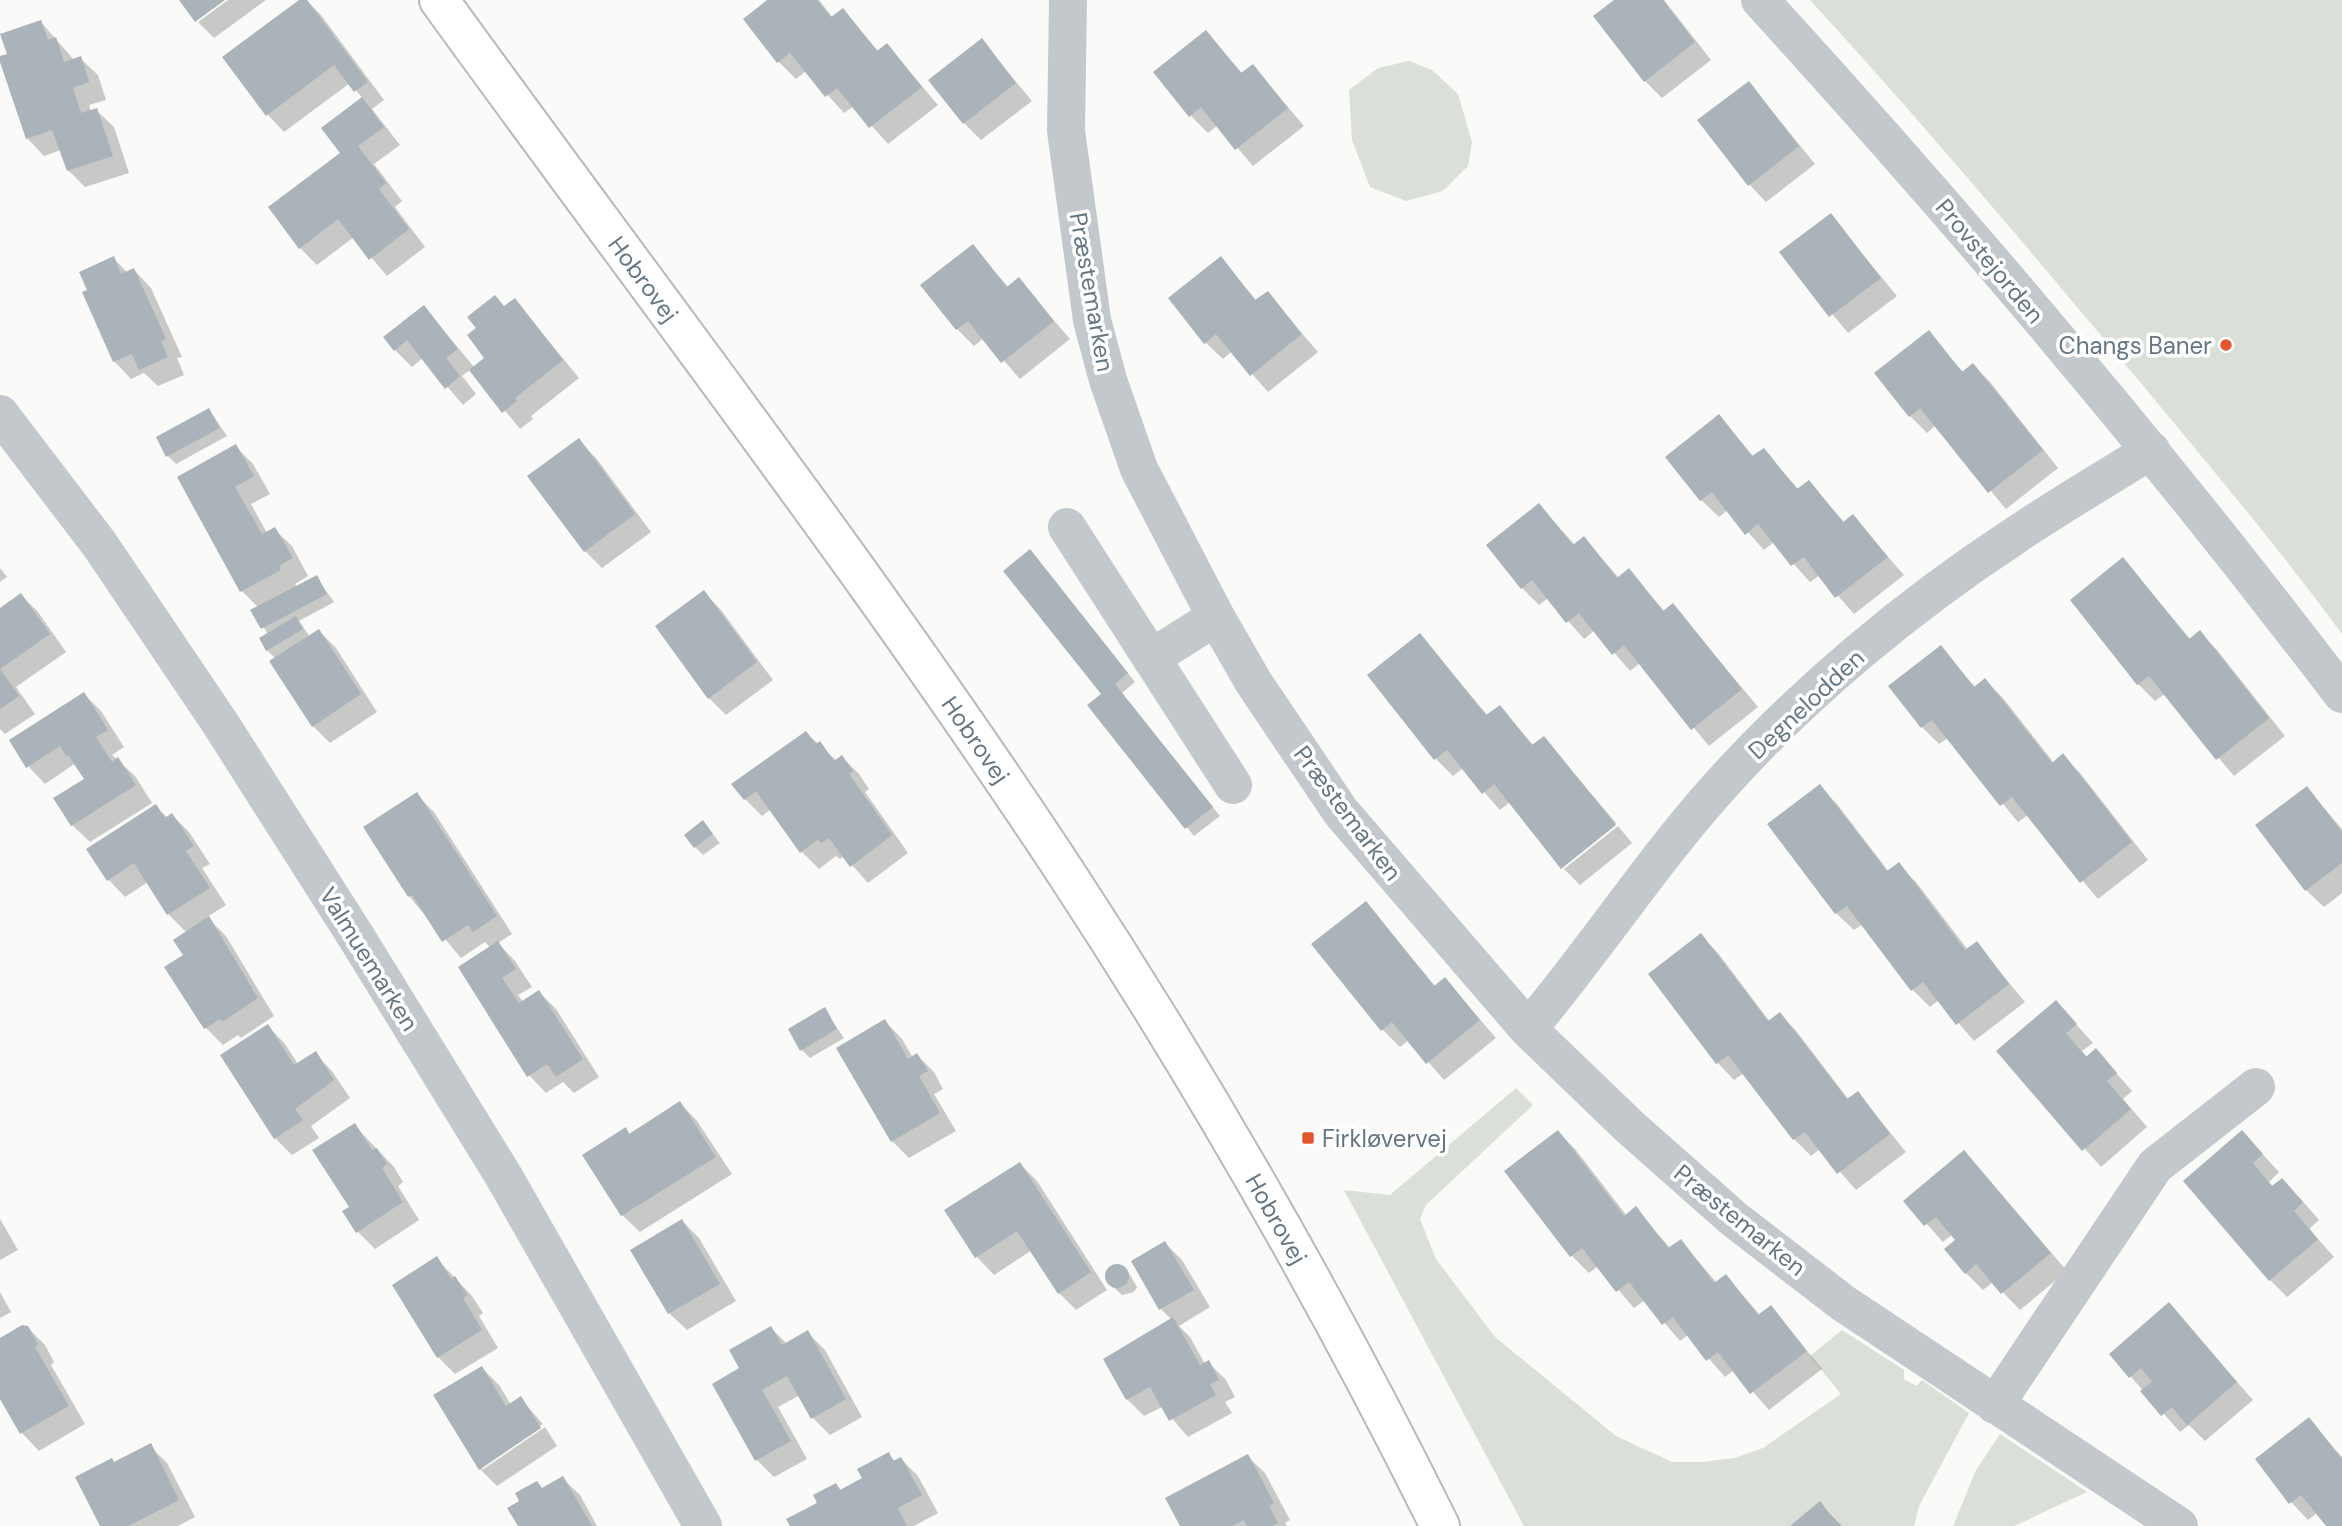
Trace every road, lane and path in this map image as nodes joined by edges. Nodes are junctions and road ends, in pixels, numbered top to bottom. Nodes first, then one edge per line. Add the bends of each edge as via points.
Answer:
1 (439, 0) edge
2 (1068, 0) edge
3 (1760, 0) edge
4 (0, 414) edge
5 (2151, 450) junction
6 (1067, 527) dead end
7 (1216, 617) junction
8 (1151, 658) junction
9 (2342, 694) edge
10 (1233, 785) dead end
11 (1528, 1029) junction
12 (2256, 1087) dead end
13 (1995, 1405) junction
14 (703, 1526) edge
15 (1440, 1526) edge
16 (2179, 1526) edge

1 - 15 main road, Hobrovej via 949,702 1065,871 1249,1170
2 - 7 street, Præstemarken via 1066,131 1093,320 1139,469
3 - 5 street, Provstejorden via 1882,133
4 - 14 street, Valmuemarken via 100,545 355,934 503,1175
5 - 9 street, Provstejorden
5 - 11 street, Degnelodden via 1940,588 1801,706 1719,787
6 - 8 street
7 - 8 street
7 - 11 street, Præstemarken via 1340,812
8 - 10 street
11 - 13 street, Præstemarken via 1630,1128 1734,1219 1843,1303
12 - 13 street via 2155,1167
13 - 16 street, Præstemarken

